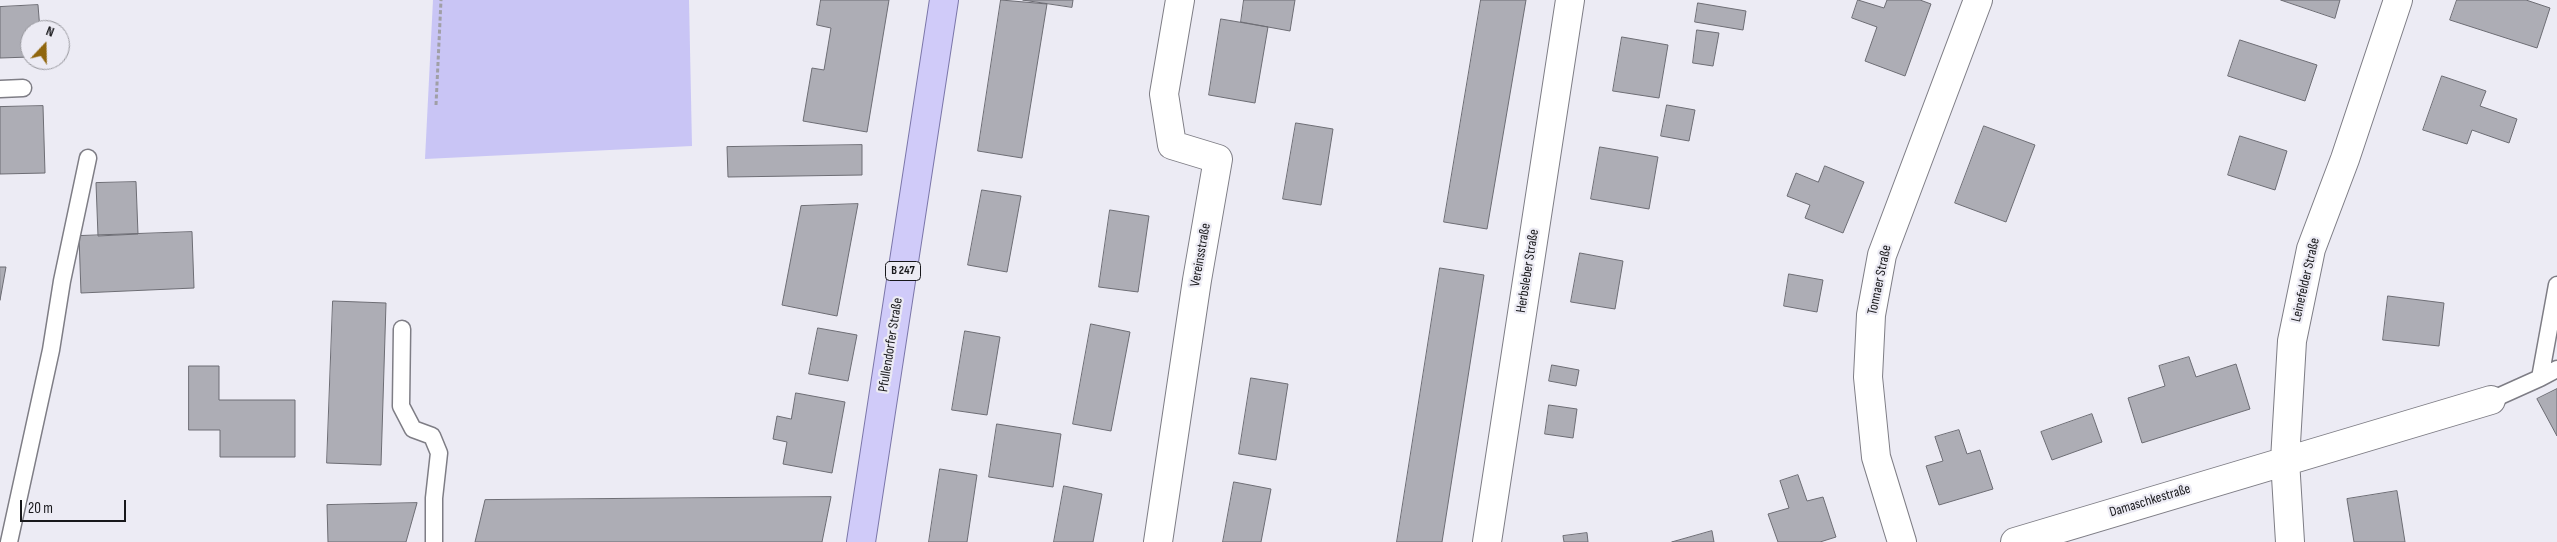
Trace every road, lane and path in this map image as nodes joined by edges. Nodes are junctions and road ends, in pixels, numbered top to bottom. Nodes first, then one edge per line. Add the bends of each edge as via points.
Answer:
1 (441, 0) edge
2 (944, 0) edge
3 (1180, 0) edge
4 (1570, 0) edge
5 (1978, 0) edge
6 (2398, 0) edge
7 (23, 88) dead end
8 (0, 89) edge
9 (436, 105) dead end
10 (88, 158) dead end
11 (2557, 285) edge
12 (402, 329) dead end
13 (2557, 369) edge
14 (2540, 378) junction
15 (2491, 400) joint
16 (2285, 460) junction
17 (9, 542) edge
18 (434, 542) edge
19 (861, 542) edge
20 (1158, 542) edge
21 (1487, 542) edge
22 (1902, 542) edge
23 (2014, 542) edge
24 (2290, 542) edge

1 - 9 path
2 - 19 main road, Pfullendorfer Straße / B 247
3 - 20 street, Vereinsstraße via 1164,94 1172,144 1218,159
4 - 21 street, Herbsleber Straße
5 - 22 street, Tonnaer Straße via 1882,255 1871,315 1868,377 1876,457
6 - 16 street, Leinefelder Straße via 2311,249 2292,341
7 - 8 lane
10 - 17 lane
11 - 14 lane
12 - 18 lane via 401,406 412,429 432,436 439,453
13 - 14 lane
14 - 15 lane
15 - 16 street, Damaschkestraße
16 - 23 street, Damaschkestraße
16 - 24 street, Leinefelder Straße

